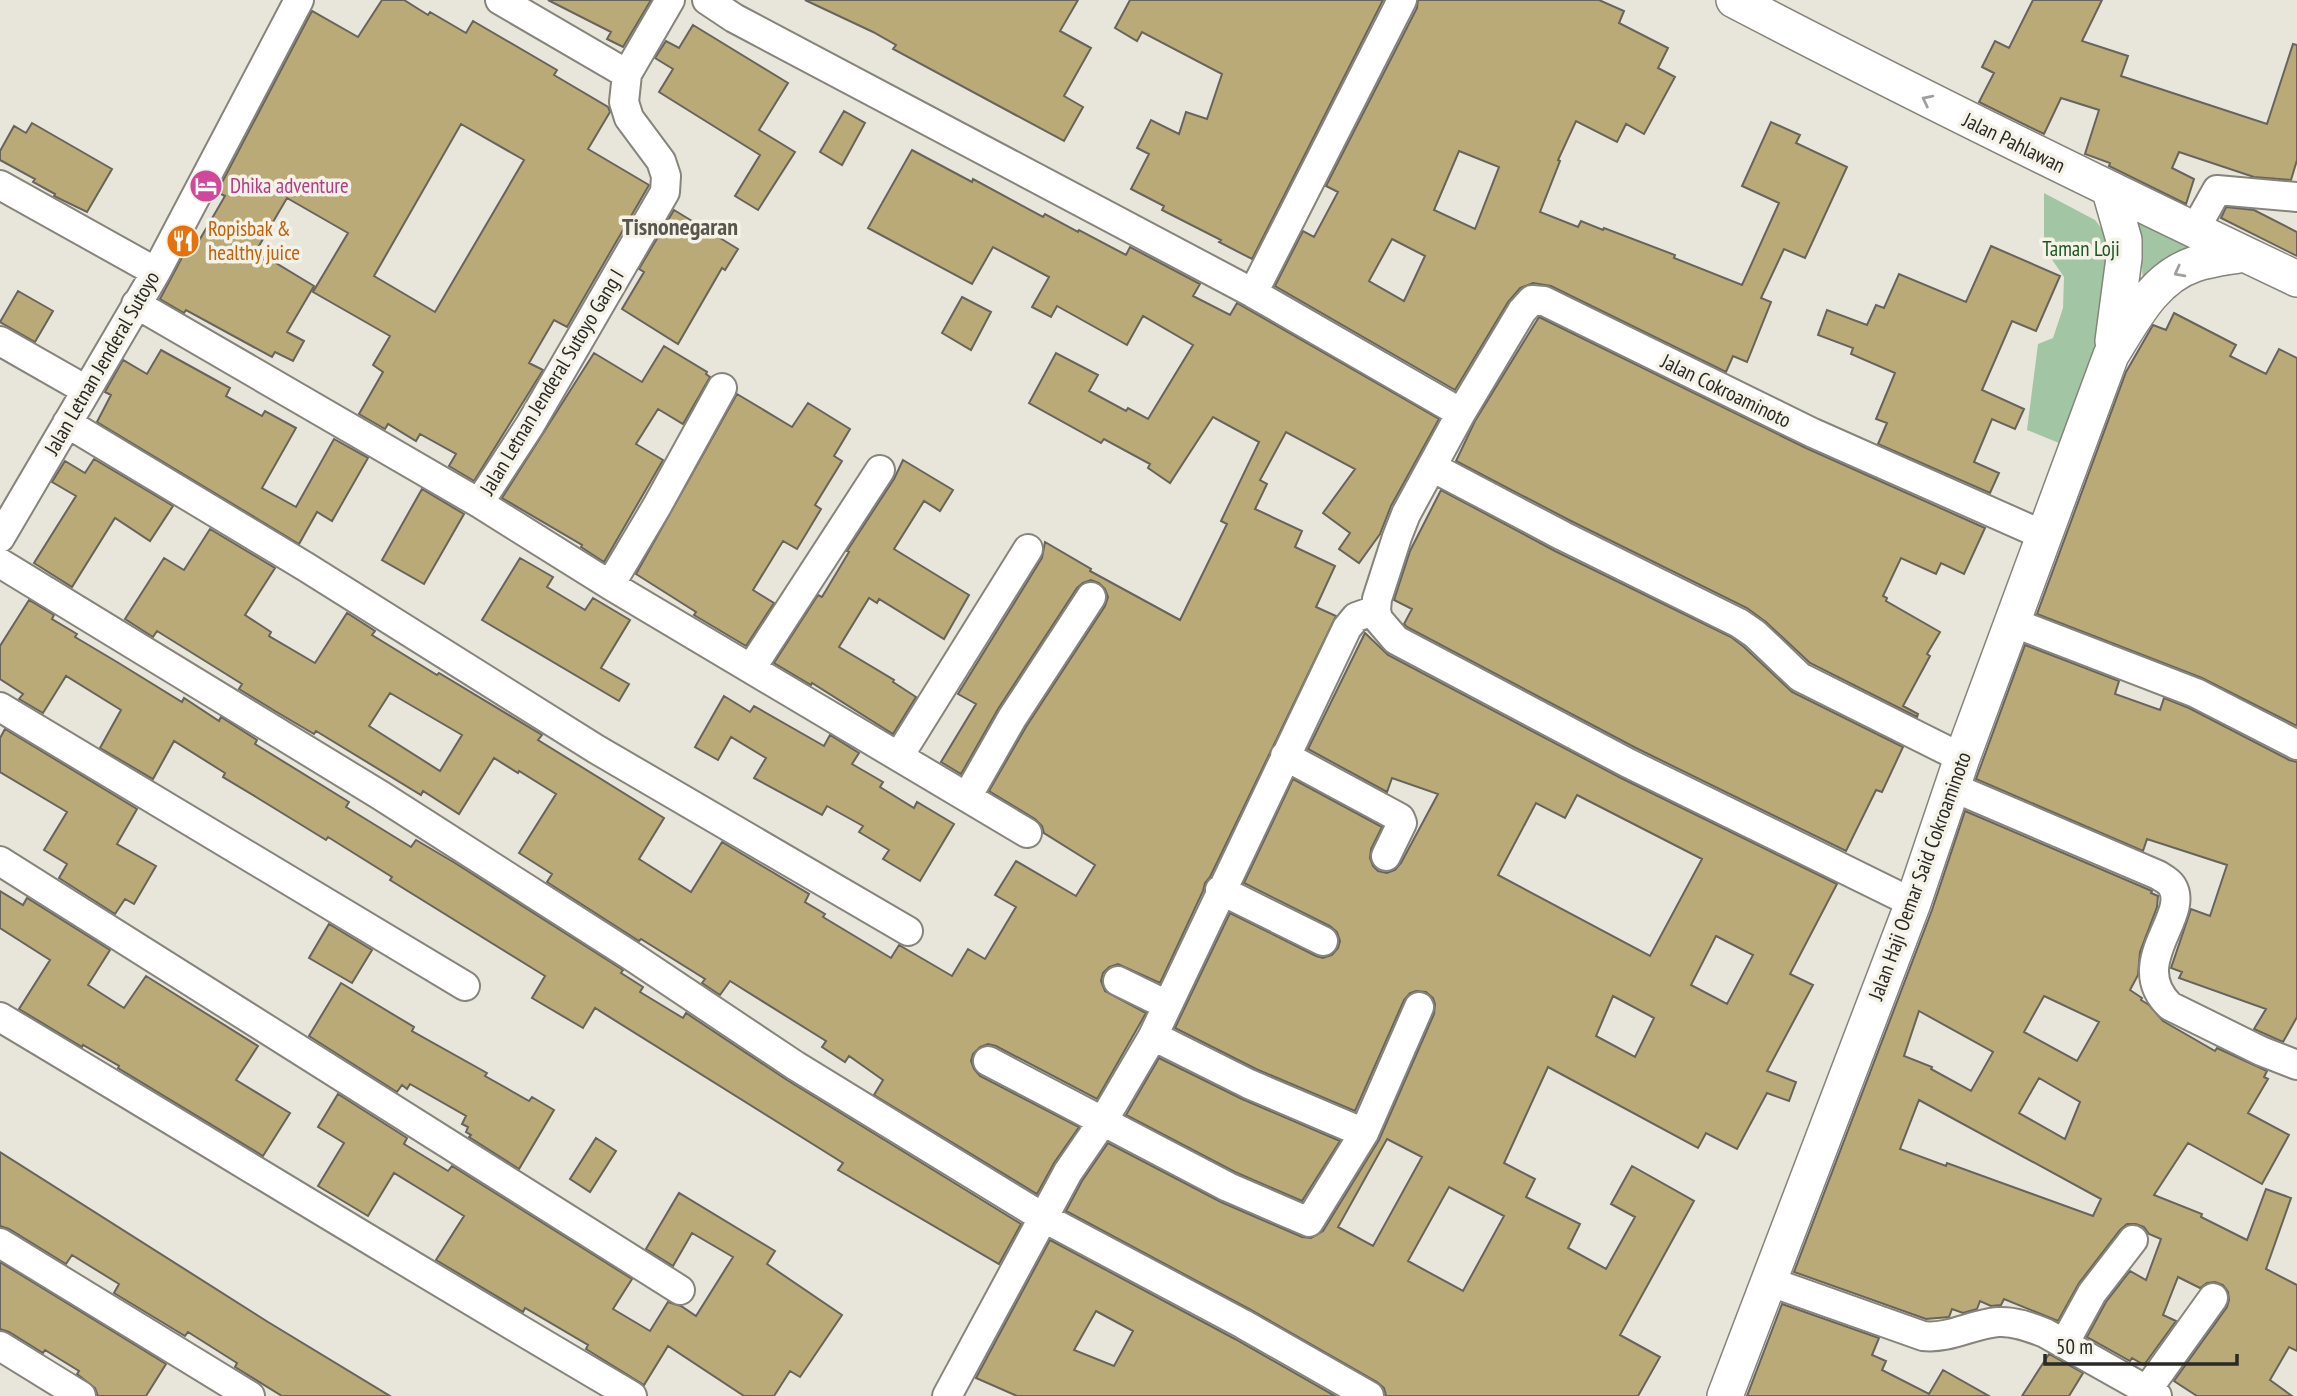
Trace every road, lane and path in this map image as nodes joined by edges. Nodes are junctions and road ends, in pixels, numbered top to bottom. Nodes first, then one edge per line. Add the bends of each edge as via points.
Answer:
1 (299, 0) edge
2 (500, 0) edge
3 (670, 0) edge
4 (707, 0) edge
5 (1402, 0) edge
6 (1734, 0) edge
7 (627, 74) junction
8 (0, 185) edge
9 (2110, 191) junction
10 (2297, 197) edge
11 (2194, 231) junction
12 (2244, 254) junction
13 (156, 272) junction
14 (2297, 279) edge
15 (1253, 293) junction
16 (136, 304) junction
17 (0, 341) edge
18 (2111, 355) junction
19 (722, 388) dead end
20 (86, 390) junction
21 (1461, 413) junction
22 (67, 423) junction
23 (1432, 467) junction
24 (880, 470) dead end
25 (479, 503) junction
26 (2043, 535) junction
27 (0, 538) edge
28 (1028, 549) dead end
29 (0, 564) edge
30 (610, 584) junction
31 (1091, 597) dead end
32 (1376, 610) junction
33 (2012, 622) junction
34 (752, 667) junction
35 (0, 707) edge
36 (2297, 745) edge
37 (899, 756) junction
38 (1285, 756) junction
39 (1957, 772) junction
40 (967, 797) junction
41 (1027, 834) dead end
42 (1386, 856) dead end
43 (0, 861) edge
44 (1220, 890) junction
45 (1913, 903) junction
46 (908, 931) dead end
47 (1323, 941) dead end
48 (1118, 981) dead end
49 (465, 986) dead end
50 (1167, 1005) junction
51 (1419, 1007) dead end
52 (0, 1017) edge
53 (1153, 1036) junction
54 (988, 1061) dead end
55 (2297, 1065) edge
56 (1103, 1121) junction
57 (1364, 1133) junction
58 (1044, 1218) junction
59 (2133, 1240) dead end
60 (0, 1243) edge
61 (1769, 1281) junction
62 (680, 1290) dead end
63 (2213, 1298) dead end
64 (2064, 1344) junction
65 (0, 1346) edge
66 (2152, 1393) edge
67 (952, 1395) edge
68 (81, 1396) edge
69 (250, 1396) edge
70 (632, 1396) edge
71 (1368, 1396) edge
72 (1725, 1396) edge

1 - 13 street, Jalan Letnan Jenderal Sutoyo
2 - 7 street
3 - 7 street
4 - 15 street
5 - 15 street
9 -> 6 main road, Jalan Pahlawan
7 - 25 street, Jalan Letnan Jenderal Sutoyo Gang I via 624,102 629,118 661,161 665,192 530,425
8 - 13 street
9 - 11 main road, Jalan Pahlawan
9 - 18 main road via 2124,240
10 - 11 street via 2217,190
11 - 12 main road, Jalan Pahlawan
12 - 14 main road, Jalan Pahlawan
12 -> 18 main road via 2194,264 2168,278 2140,308
13 - 16 street, Jalan Letnan Jenderal Sutoyo
15 - 21 street
16 - 20 street, Jalan Letnan Jenderal Sutoyo
16 - 25 street
17 - 20 street
18 - 26 main road, Jalan Haji Oemar Said Cokroaminoto
19 - 30 street
20 - 22 street, Jalan Letnan Jenderal Sutoyo
21 - 23 street
21 - 26 street, Jalan Cokroaminoto via 1522,312 1537,300 1812,433
22 - 27 street, Jalan Letnan Jenderal Sutoyo
22 - 46 street via 596,750
23 - 32 street via 1406,514
23 - 39 street via 1739,623 1800,677
24 - 34 street
25 - 30 street
26 - 33 main road, Jalan Haji Oemar Said Cokroaminoto
28 - 37 street
29 - 58 street via 380,795 796,1066
30 - 34 street
31 - 40 street
32 - 38 street via 1356,617 1347,628
32 - 45 street via 1396,640 1628,763
33 - 36 street via 2184,688
33 - 39 main road, Jalan Haji Oemar Said Cokroaminoto
34 - 37 street
35 - 49 street
37 - 40 street
38 - 42 street via 1399,818 1402,823
38 - 44 street
39 - 45 main road, Jalan Haji Oemar Said Cokroaminoto
39 - 55 street via 2168,881 2175,893 2154,966 2159,996 2170,1006
40 - 41 street
43 - 62 street
44 - 47 street
44 - 50 street
45 - 61 main road, Jalan Haji Oemar Said Cokroaminoto
48 - 50 street
50 - 53 street
51 - 57 street
52 - 70 street
53 - 56 street
53 - 57 street via 1249,1084
54 - 56 street
56 - 57 street via 1228,1187 1309,1222
56 - 58 street
58 - 67 street
58 - 71 street
59 - 64 street via 2092,1293
60 - 69 street
61 - 64 street via 1923,1336 1941,1337 1999,1322 2028,1326
61 - 72 main road, Jalan Haji Oemar Said Cokroaminoto
63 - 66 street
64 - 66 street
65 - 68 street

